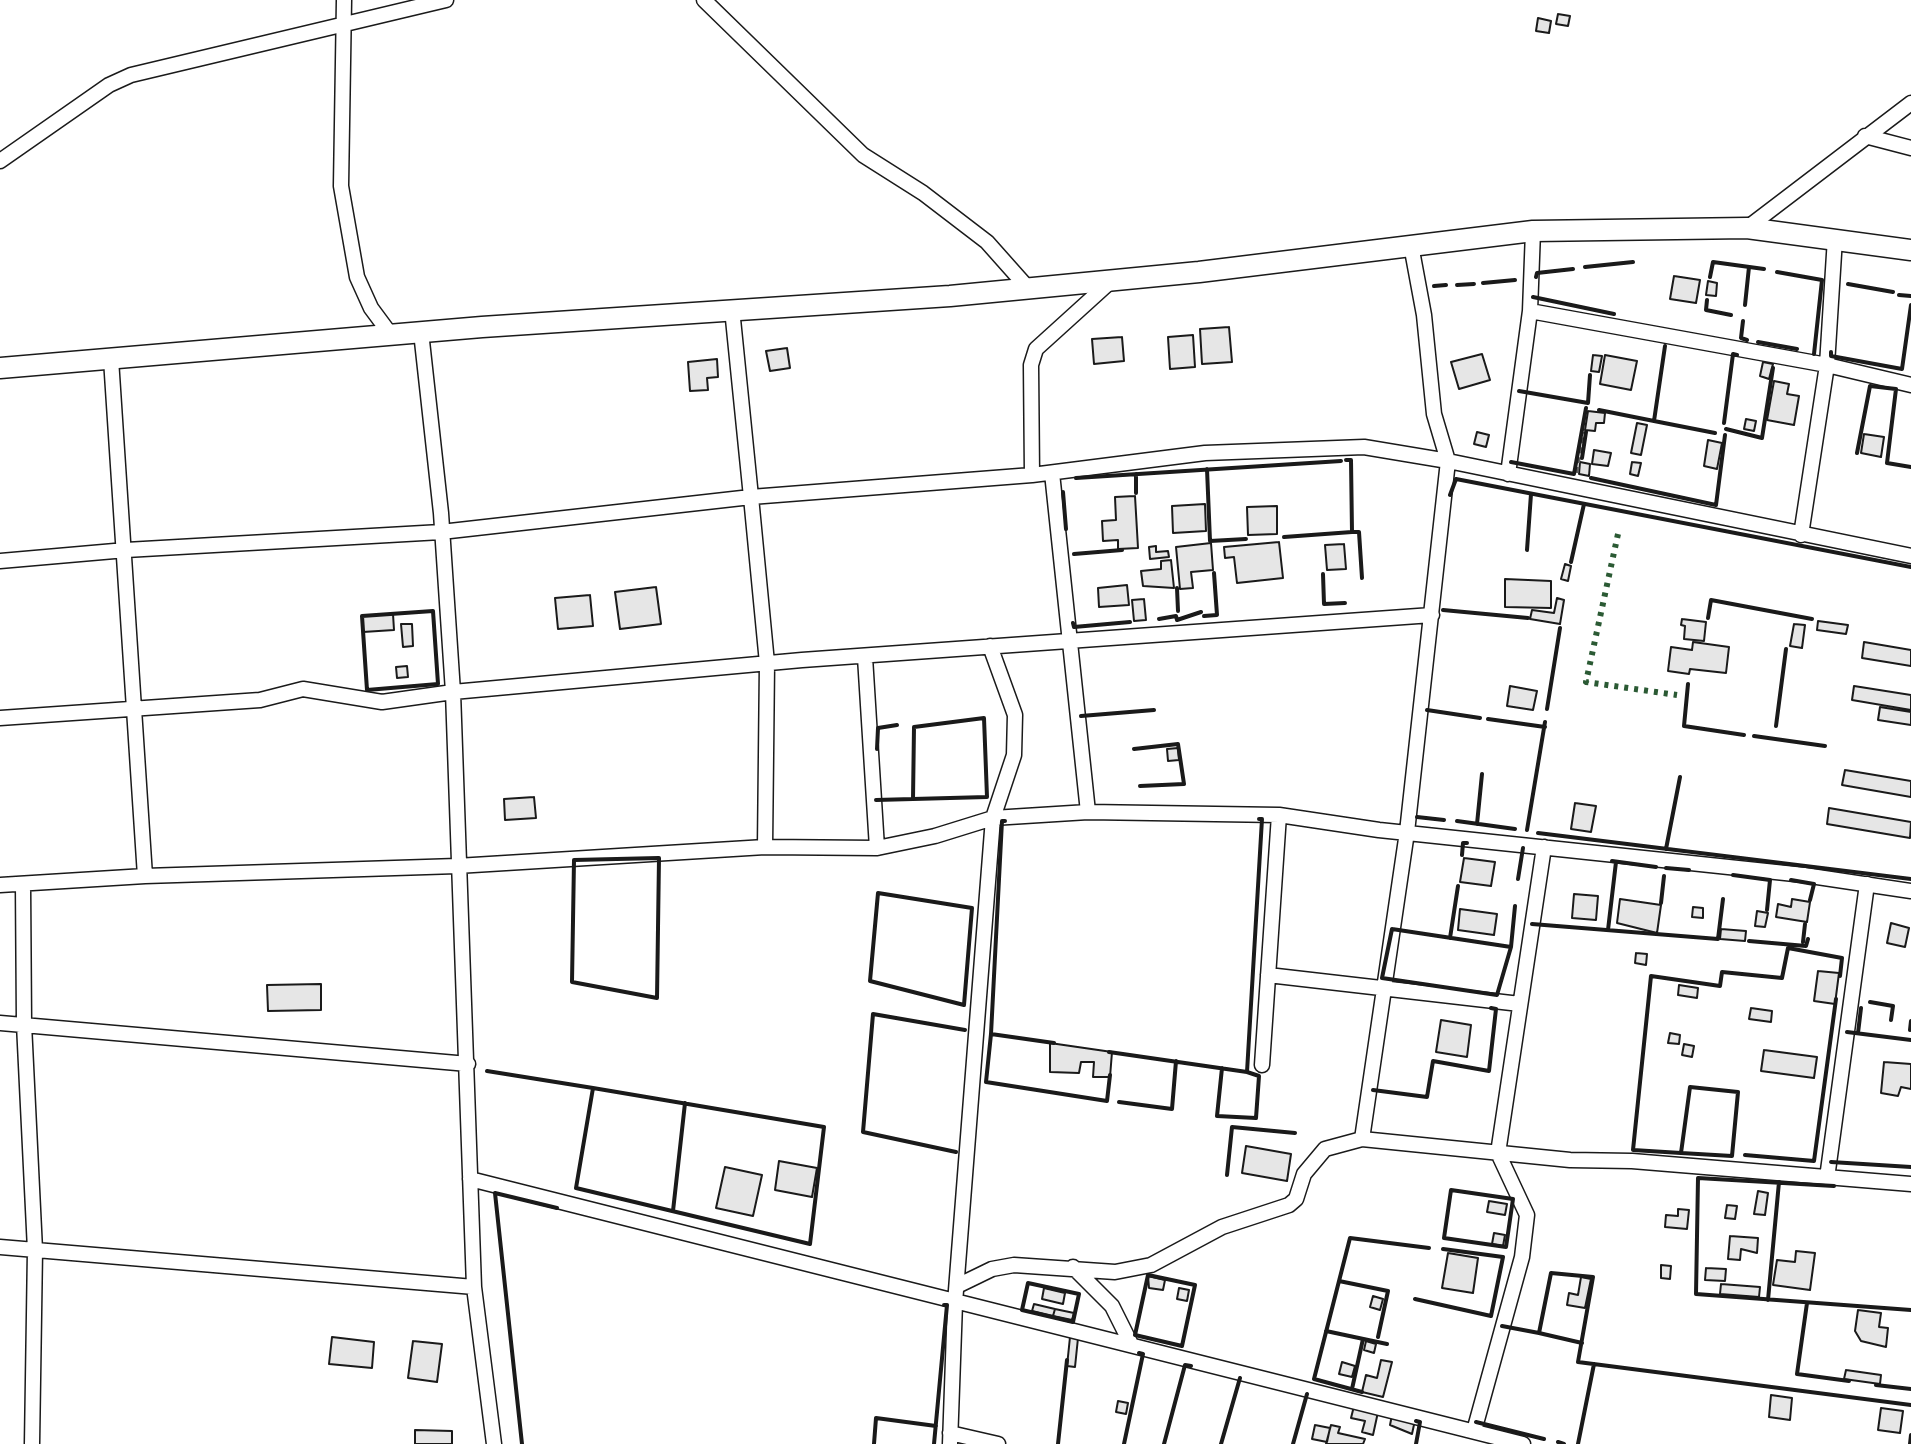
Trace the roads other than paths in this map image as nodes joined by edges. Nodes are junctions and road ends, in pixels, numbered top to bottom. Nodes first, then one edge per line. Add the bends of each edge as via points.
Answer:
1 (344, 0) edge
2 (446, 0) edge
3 (704, 0) edge
4 (342, 23) junction
5 (1911, 103) edge
6 (1865, 136) junction
7 (1911, 148) edge
8 (0, 161) edge
9 (1747, 228) junction
10 (1533, 231) junction
11 (1835, 238) junction
12 (1411, 245) junction
13 (1911, 250) edge
14 (1113, 279) junction
15 (1027, 287) junction
16 (732, 309) junction
17 (1530, 311) junction
18 (421, 332) junction
19 (391, 335) junction
20 (111, 359) junction
21 (1827, 365) junction
22 (0, 368) edge
23 (1911, 385) edge
24 (1448, 461) junction
25 (1052, 473) junction
26 (1508, 474) junction
27 (1032, 475) junction
28 (751, 497) junction
29 (441, 532) junction
30 (1801, 535) junction
31 (126, 550) junction
32 (1911, 556) edge
33 (0, 561) edge
34 (1432, 615) junction
35 (1072, 641) junction
36 (990, 646) junction
37 (865, 657) junction
38 (767, 663) junction
39 (453, 692) junction
40 (135, 711) junction
41 (0, 718) edge
42 (1088, 812) junction
43 (1279, 815) junction
44 (993, 818) junction
45 (1407, 832) junction
46 (765, 847) junction
47 (1544, 847) junction
48 (877, 848) junction
49 (457, 866) junction
50 (145, 876) junction
51 (1867, 884) junction
52 (0, 885) edge
53 (23, 885) junction
54 (1911, 891) edge
55 (1268, 975) junction
56 (1386, 989) junction
57 (1520, 1004) junction
58 (0, 1023) edge
59 (24, 1024) junction
60 (468, 1064) junction
61 (1262, 1065) dead end
62 (1362, 1139) junction
63 (1498, 1153) junction
64 (1827, 1178) junction
65 (470, 1179) junction
66 (1911, 1184) edge
67 (0, 1247) edge
68 (35, 1250) junction
69 (1073, 1267) junction
70 (957, 1286) junction
71 (474, 1287) junction
72 (955, 1303) junction
73 (1131, 1344) junction
74 (1474, 1431) junction
75 (950, 1438) edge
76 (32, 1444) edge
77 (494, 1444) edge
78 (998, 1444) edge
79 (1523, 1444) edge

1 - 4 street
2 - 4 street
3 - 15 street via 863,155 987,242
4 - 8 street via 121,79
4 - 19 street via 341,186 357,277
5 - 6 street
6 - 7 street
6 - 9 street
9 - 10 street
9 - 11 street
10 - 12 street
10 - 17 street
11 - 13 street
11 - 21 street
12 - 14 street
12 - 24 street via 1434,414
14 - 15 street
14 - 27 street via 1036,349 1031,365
15 - 16 street
16 - 18 street
16 - 28 street
17 - 21 street
17 - 26 street
18 - 19 street
18 - 29 street
19 - 20 street
20 - 22 street
20 - 31 street
21 - 23 street
21 - 30 street
24 - 25 street via 1364,447 1305,448 1205,453
24 - 26 street
24 - 34 street
25 - 27 street
25 - 35 street
26 - 30 street
27 - 28 street
28 - 29 street
28 - 38 street
29 - 31 street
29 - 39 street
30 - 32 street
31 - 33 street
31 - 40 street
34 - 35 street
34 - 45 street
35 - 36 street
35 - 42 street
36 - 37 street
36 - 44 street via 1015,715 1017,736
37 - 38 street
37 - 48 street
38 - 39 street
38 - 46 street
39 - 40 street via 382,702 303,689 260,700
39 - 49 street
40 - 41 street
40 - 50 street
42 - 43 street
42 - 44 street
43 - 45 street
43 - 55 street
44 - 48 street
44 - 70 street
45 - 47 street
45 - 56 street
46 - 48 street
46 - 49 street
47 - 51 street
47 - 57 street
49 - 50 street
49 - 60 street
50 - 53 street
51 - 54 street
51 - 64 street
52 - 53 street
53 - 59 street
55 - 56 street
55 - 61 street
56 - 57 street
56 - 62 street
57 - 63 street
58 - 59 street
59 - 60 street
59 - 68 street
60 - 65 street
62 - 63 street
62 - 69 street via 1325,1149 1304,1174 1289,1205 1222,1227 1151,1265 1115,1272
63 - 64 street
63 - 74 street via 1527,1215 1522,1257
64 - 66 street
65 - 71 street
65 - 72 street
67 - 68 street
68 - 71 street
68 - 76 street
69 - 70 street via 1014,1265
69 - 73 street via 1112,1306
70 - 72 street
71 - 77 street
72 - 73 street
72 - 75 street
73 - 74 street
74 - 79 street
75 - 78 street

